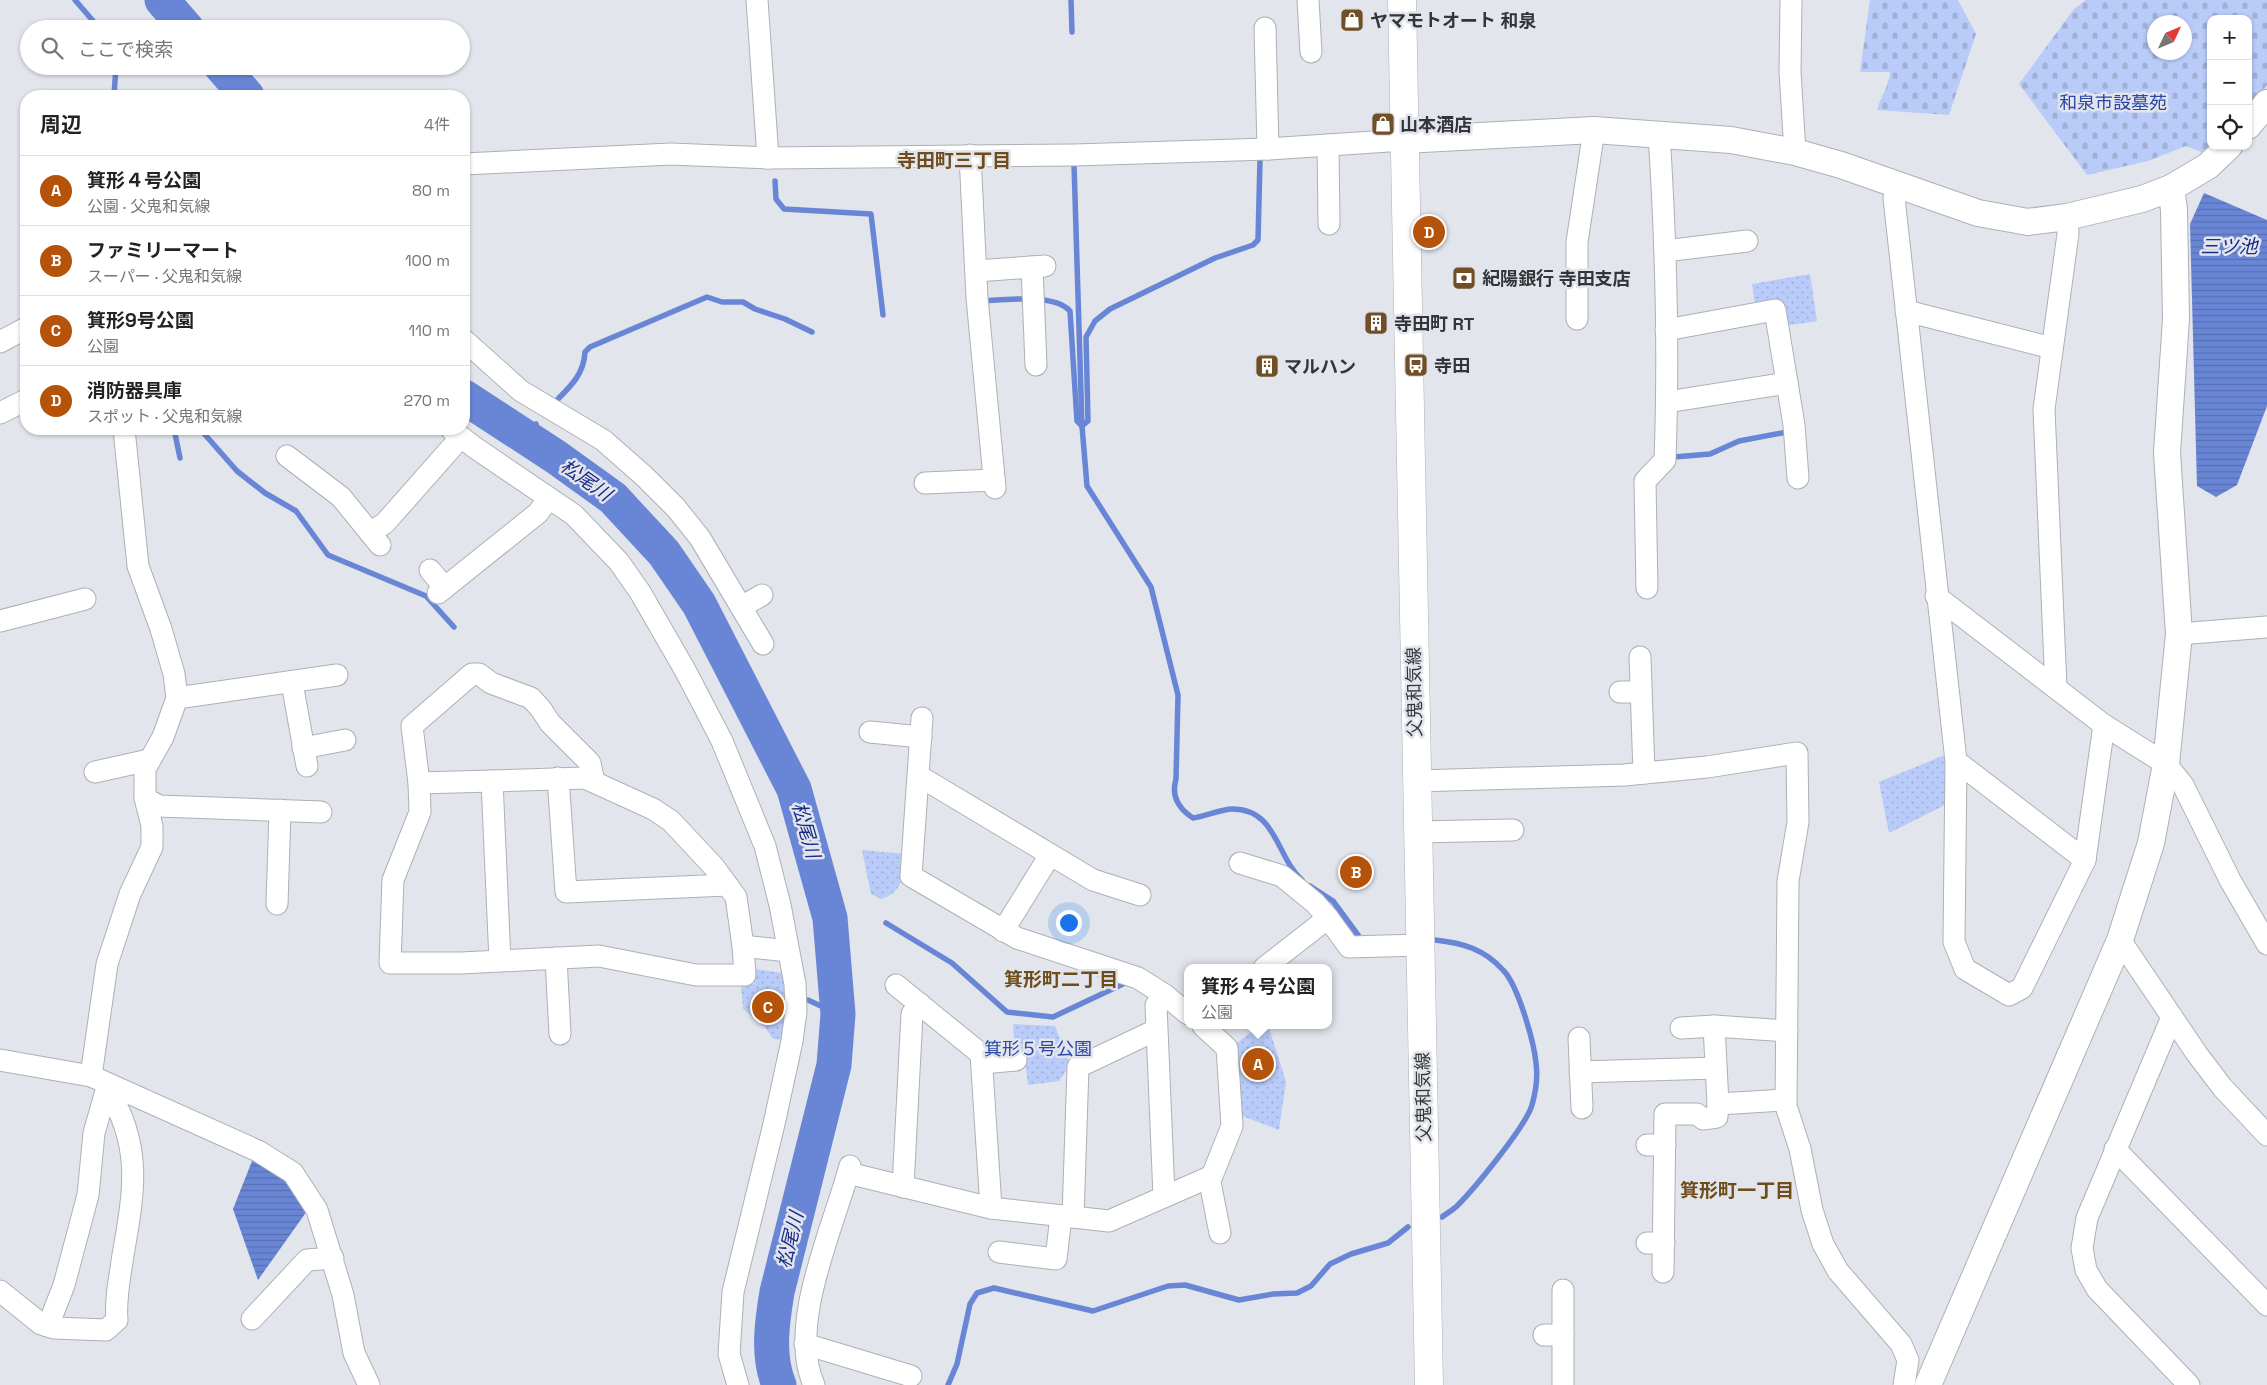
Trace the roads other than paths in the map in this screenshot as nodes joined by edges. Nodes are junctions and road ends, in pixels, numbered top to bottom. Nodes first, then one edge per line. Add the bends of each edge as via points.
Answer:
1 (757, 0) edge
2 (1308, 0) edge
3 (1402, 0) edge
4 (1791, 0) edge
5 (1265, 28) dead end
6 (1310, 52) dead end
7 (1594, 130) junction
8 (1659, 134) junction
9 (1404, 140) junction
10 (1328, 146) junction
11 (1268, 149) junction
12 (2225, 150) edge
13 (1795, 152) junction
14 (970, 155) junction
15 (768, 158) junction
16 (470, 164) edge
17 (1896, 186) junction
18 (2172, 188) junction
19 (2067, 217) junction
20 (1328, 224) dead end
21 (1747, 241) dead end
22 (1665, 251) junction
23 (976, 271) junction
24 (1906, 311) junction
25 (1577, 319) dead end
26 (1666, 330) junction
27 (20, 331) edge
28 (0, 342) edge
29 (470, 345) edge
30 (2052, 348) junction
31 (1042, 353) dead end
32 (1787, 383) junction
33 (1667, 402) junction
34 (20, 403) edge
35 (0, 413) edge
36 (125, 435) edge
37 (454, 435) edge
38 (459, 435) edge
39 (287, 456) dead end
40 (1798, 478) dead end
41 (925, 483) dead end
42 (549, 498) junction
43 (430, 570) dead end
44 (1647, 588) dead end
45 (762, 595) dead end
46 (1936, 596) junction
47 (85, 598) dead end
48 (740, 608) junction
49 (0, 621) edge
50 (2267, 627) edge
51 (2179, 634) junction
52 (763, 644) dead end
53 (1640, 657) dead end
54 (337, 675) dead end
55 (292, 682) junction
56 (2056, 688) junction
57 (177, 698) junction
58 (2104, 725) junction
59 (870, 732) dead end
60 (345, 740) dead end
61 (149, 760) junction
62 (1956, 760) junction
63 (2166, 764) junction
64 (95, 772) dead end
65 (1644, 773) junction
66 (918, 776) junction
67 (558, 778) junction
68 (492, 781) junction
69 (1416, 781) junction
70 (594, 782) junction
71 (419, 783) junction
72 (145, 798) junction
73 (280, 810) junction
74 (321, 812) dead end
75 (1513, 830) dead end
76 (1418, 832) junction
77 (1050, 855) junction
78 (2085, 860) junction
79 (1240, 863) dead end
80 (727, 885) junction
81 (1140, 895) dead end
82 (277, 904) dead end
83 (1328, 918) junction
84 (1003, 931) junction
85 (2120, 940) junction
86 (2267, 944) edge
87 (1420, 945) junction
88 (743, 946) junction
89 (788, 950) junction
90 (556, 958) junction
91 (500, 961) junction
92 (1269, 964) edge
93 (896, 985) dead end
94 (1165, 995) junction
95 (920, 1004) junction
96 (1184, 1011) edge
97 (2172, 1016) junction
98 (1714, 1026) junction
99 (1682, 1028) dead end
100 (1206, 1029) edge
101 (1156, 1030) junction
102 (1787, 1031) junction
103 (560, 1034) dead end
104 (1579, 1038) dead end
105 (0, 1060) edge
106 (1016, 1060) dead end
107 (982, 1063) junction
108 (1716, 1068) junction
109 (1580, 1072) junction
110 (102, 1083) junction
111 (1786, 1100) junction
112 (1718, 1104) junction
113 (1582, 1108) dead end
114 (2267, 1135) edge
115 (2115, 1149) junction
116 (1209, 1177) junction
117 (903, 1187) junction
118 (1164, 1196) junction
119 (991, 1208) junction
120 (1067, 1216) junction
121 (1220, 1234) dead end
122 (999, 1252) dead end
123 (333, 1258) junction
124 (1663, 1272) dead end
125 (1563, 1290) dead end
126 (0, 1291) edge
127 (2267, 1305) edge
128 (252, 1319) dead end
129 (48, 1326) junction
130 (805, 1344) junction
131 (911, 1376) dead end
132 (1934, 1381) edge
133 (369, 1385) edge
134 (738, 1385) edge
135 (814, 1385) edge
136 (1429, 1385) edge
137 (1563, 1385) edge
138 (1904, 1385) edge
139 (2189, 1385) edge

1 - 15 street
2 - 6 street
3 - 9 main road, 父鬼和気線
4 - 13 street via 1790,72
5 - 11 street
7 - 8 street
7 - 9 street
7 - 25 street via 1578,242
8 - 13 street via 1731,140
8 - 22 street
9 - 10 street
9 - 69 main road, 父鬼和気線
10 - 11 street
10 - 20 street
11 - 14 street
12 - 18 street via 2208,166
13 - 17 street
14 - 15 street
14 - 23 street
15 - 16 street via 671,154
17 - 19 street via 1978,213 2028,222
17 - 24 street via 1894,195
18 - 19 street via 2142,199
18 - 51 street via 2176,319 2167,453
19 - 30 street via 2068,234
21 - 22 street
22 - 26 street
23 - 31 street via 1039,266 1034,300
23 - 41 street via 994,484
24 - 30 street
24 - 46 street
26 - 32 street via 1775,310
26 - 33 street
27 - 28 street
29 - 48 street via 521,391 603,440 644,476 680,512 700,538
30 - 56 street via 2044,409
32 - 33 street
32 - 40 street
33 - 44 street via 1665,460 1644,481
34 - 35 street
36 - 57 street via 138,566 161,629
37 - 39 street via 414,477 375,539 341,497
38 - 42 street
42 - 43 street via 538,513 442,591
42 - 89 street via 574,515 619,562 686,670 722,742 765,846
45 - 48 street
46 - 56 street
46 - 62 street
47 - 49 street
48 - 52 street
50 - 51 street
51 - 63 street
53 - 65 street via 1631,692
54 - 55 street
55 - 57 street
55 - 60 street via 305,757
56 - 58 street
57 - 61 street via 163,737
58 - 63 street
58 - 78 street
59 - 66 street via 922,728
61 - 64 street
61 - 72 street
62 - 78 street
62 - 78 street via 1954,942 1966,969 2009,995 2022,988
63 - 85 street via 2151,843
63 - 86 street via 2183,785 2230,880
65 - 69 street
65 - 102 street via 1797,753 1798,822 1788,881
66 - 77 street
66 - 84 street via 912,876
67 - 68 street
67 - 70 street via 585,778
67 - 80 street via 566,892
68 - 71 street
68 - 91 street
69 - 76 main road, 父鬼和気線
70 - 71 street via 590,763 550,724 531,698 491,683 479,674 472,674 412,726
70 - 80 street via 671,821
71 - 91 street via 420,812 393,880 390,963
72 - 73 street via 159,806
72 - 110 street via 152,826 152,847 130,894 107,964
73 - 74 street
73 - 82 street
75 - 76 street
76 - 87 main road, 父鬼和気線
77 - 81 street via 1093,880
77 - 84 street
79 - 83 street via 1282,876
80 - 88 street via 736,897
83 - 87 street via 1349,947
83 - 92 street
84 - 94 street via 1138,978
85 - 97 street
85 - 132 street
87 - 136 main road, 父鬼和気線
88 - 89 street
88 - 90 street via 745,975 696,975 599,956
89 - 134 street via 796,1011 792,1041 733,1292 729,1354
90 - 91 street
90 - 103 street
93 - 95 street
94 - 96 street
94 - 101 street via 1156,1005
95 - 107 street via 980,1054
95 - 117 street via 912,1014
97 - 114 street via 2222,1087
97 - 115 street
98 - 99 street
98 - 102 street
98 - 108 street
100 - 116 street via 1227,1048 1232,1126
101 - 118 street
101 - 120 street via 1078,1067
102 - 111 street
104 - 109 street
105 - 110 street
106 - 107 street
107 - 119 street
108 - 109 street
108 - 112 street
109 - 113 street
110 - 123 street via 258,1151 293,1173 317,1210
110 - 129 street via 88,1195 64,1285
110 - 129 street via 117,1106 130,1137 133,1163 127,1230 115,1303 117,1320 106,1330
111 - 112 street
111 - 138 street via 1823,1244 1838,1271 1901,1344 1908,1360
112 - 124 street via 1717,1117 1703,1119 1697,1114 1665,1114 1656,1145 1655,1243
115 - 127 street
115 - 139 street via 2087,1218 2082,1248 2086,1270 2097,1289
116 - 118 street
116 - 121 street
117 - 119 street
117 - 130 street via 849,1170 810,1302
118 - 120 street via 1109,1222
119 - 120 street
120 - 122 street via 1056,1258
123 - 128 street via 307,1260
123 - 133 street via 354,1352
125 - 137 street via 1554,1335
126 - 129 street via 41,1324
130 - 131 street
130 - 135 street

